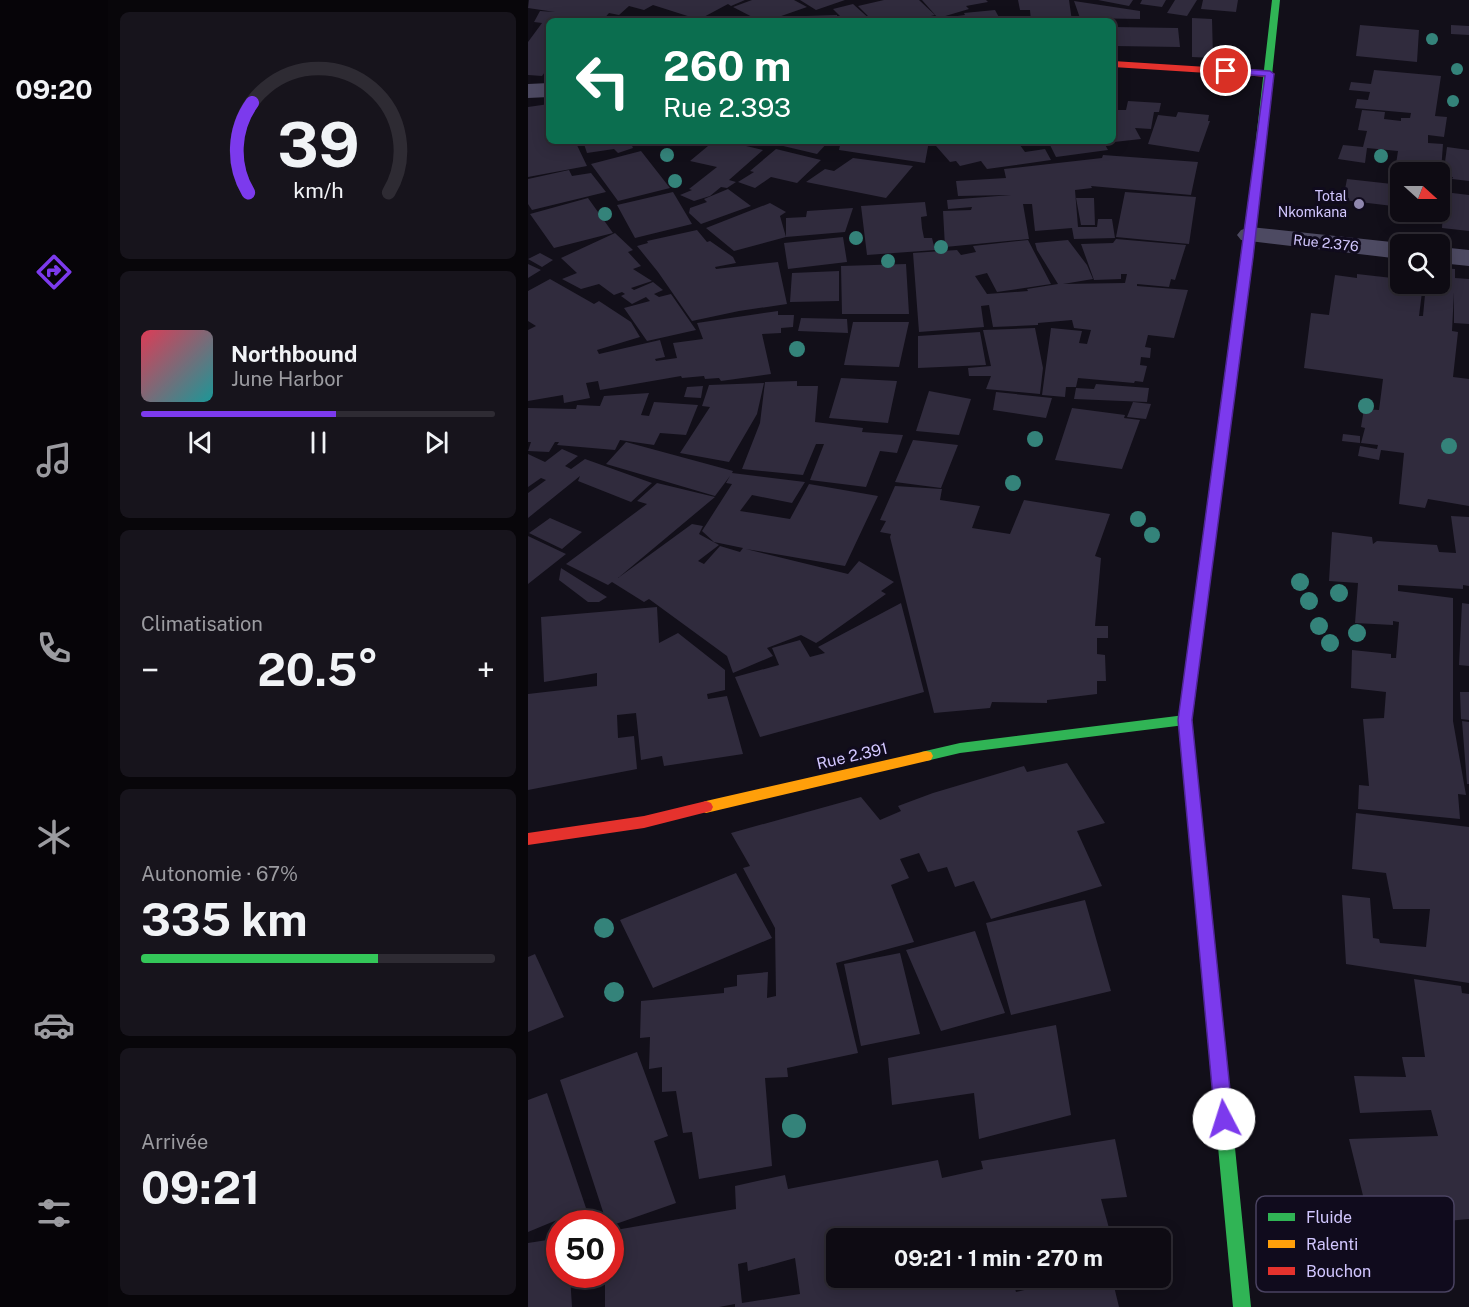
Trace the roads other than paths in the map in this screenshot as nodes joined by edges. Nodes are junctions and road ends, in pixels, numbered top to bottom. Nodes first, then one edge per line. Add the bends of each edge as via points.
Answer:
1 (1276, 0) edge
2 (1116, 64) edge
3 (1270, 74) junction
4 (546, 90) edge
5 (528, 91) edge
6 (1250, 235) junction
7 (1390, 250) edge
8 (1450, 256) edge
9 (1469, 258) edge
10 (1185, 720) junction
11 (528, 839) edge
12 (1242, 1307) edge

1 - 3 main road
2 - 3 main road
3 - 6 main road
4 - 5 street
6 - 7 street, Rue 2.376
6 - 10 main road
8 - 9 street
10 - 11 main road, Rue 2.391 via 960,748 644,822
10 - 12 main road

